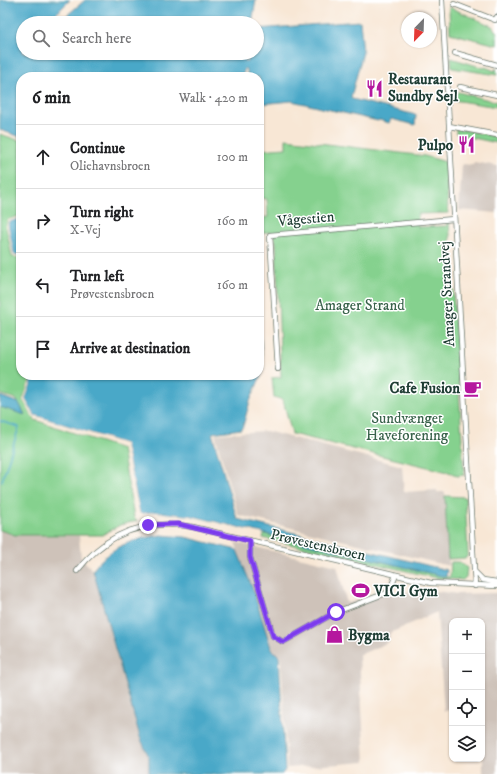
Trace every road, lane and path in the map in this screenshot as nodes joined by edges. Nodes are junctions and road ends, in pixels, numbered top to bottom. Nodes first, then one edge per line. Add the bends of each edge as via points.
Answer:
1 (442, 0) edge
2 (454, 4) dead end
3 (497, 18) edge
4 (455, 53) dead end
5 (497, 65) edge
6 (460, 86) dead end
7 (497, 95) edge
8 (449, 126) junction
9 (497, 134) edge
10 (454, 219) junction
11 (278, 369) dead end
12 (250, 541) junction
13 (77, 571) dead end
14 (474, 571) junction
15 (396, 575) junction
16 (497, 582) edge
17 (475, 586) junction
18 (497, 586) edge

1 - 8 street, Amager Strandvej
2 - 3 street via 495,20
4 - 5 street
6 - 7 street
8 - 9 street
8 - 10 street, Amager Strandvej
10 - 11 street, Vågestien via 270,235
10 - 14 street, Amager Strandvej
12 - 13 street, Prøvestensbroen via 178,524 148,525 127,531 107,541
12 - 15 street, Prøvestensbroen
12 - 15 street via 250,557 273,636 283,642 336,612 389,592
14 - 16 street via 482,580
14 - 17 street, Amager Strandvej
15 - 17 street, Prøvestensbroen via 431,583
17 - 18 street, Prøvestensbroen

